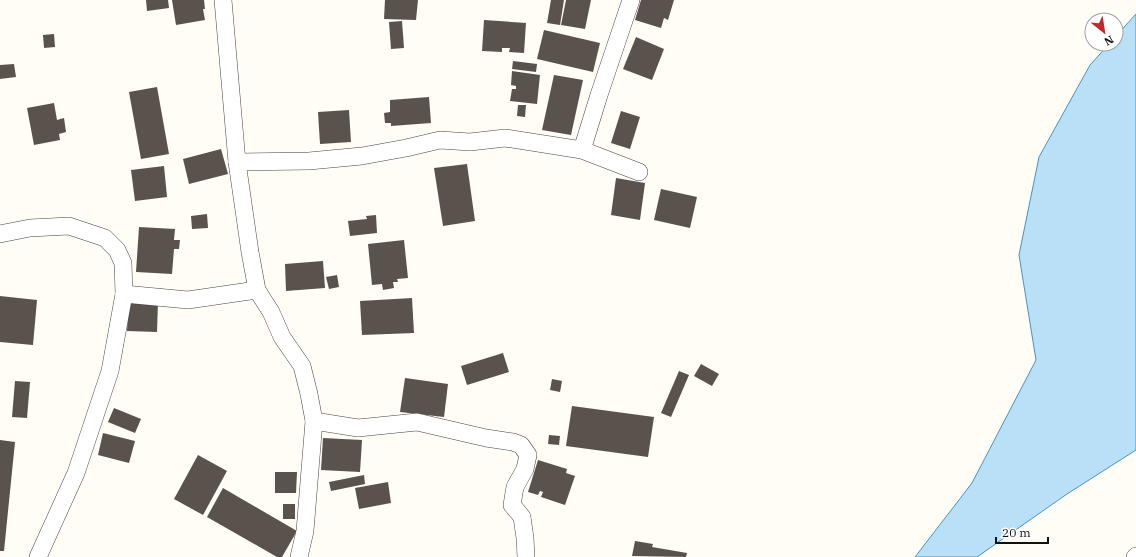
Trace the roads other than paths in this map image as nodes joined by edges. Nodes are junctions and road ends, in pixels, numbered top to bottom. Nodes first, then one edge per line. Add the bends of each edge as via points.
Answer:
1 (223, 0) edge
2 (631, 0) edge
3 (582, 150) junction
4 (238, 162) junction
5 (639, 172) dead end
6 (0, 234) edge
7 (257, 290) junction
8 (124, 294) junction
9 (314, 421) junction
10 (38, 557) edge
11 (299, 557) edge
12 (526, 557) edge

1 - 4 street
2 - 3 street
3 - 4 street via 505,138 470,142 440,140 362,156 309,161
3 - 5 street
4 - 7 street
6 - 8 street via 30,228 69,226 105,238 117,250 123,263
7 - 8 street via 188,300
7 - 9 street via 271,312 282,337 302,366
8 - 10 street via 110,371 76,473
9 - 11 street via 305,531
9 - 12 street via 358,428 417,422 521,445 528,455 525,469 515,487 512,505 522,517

